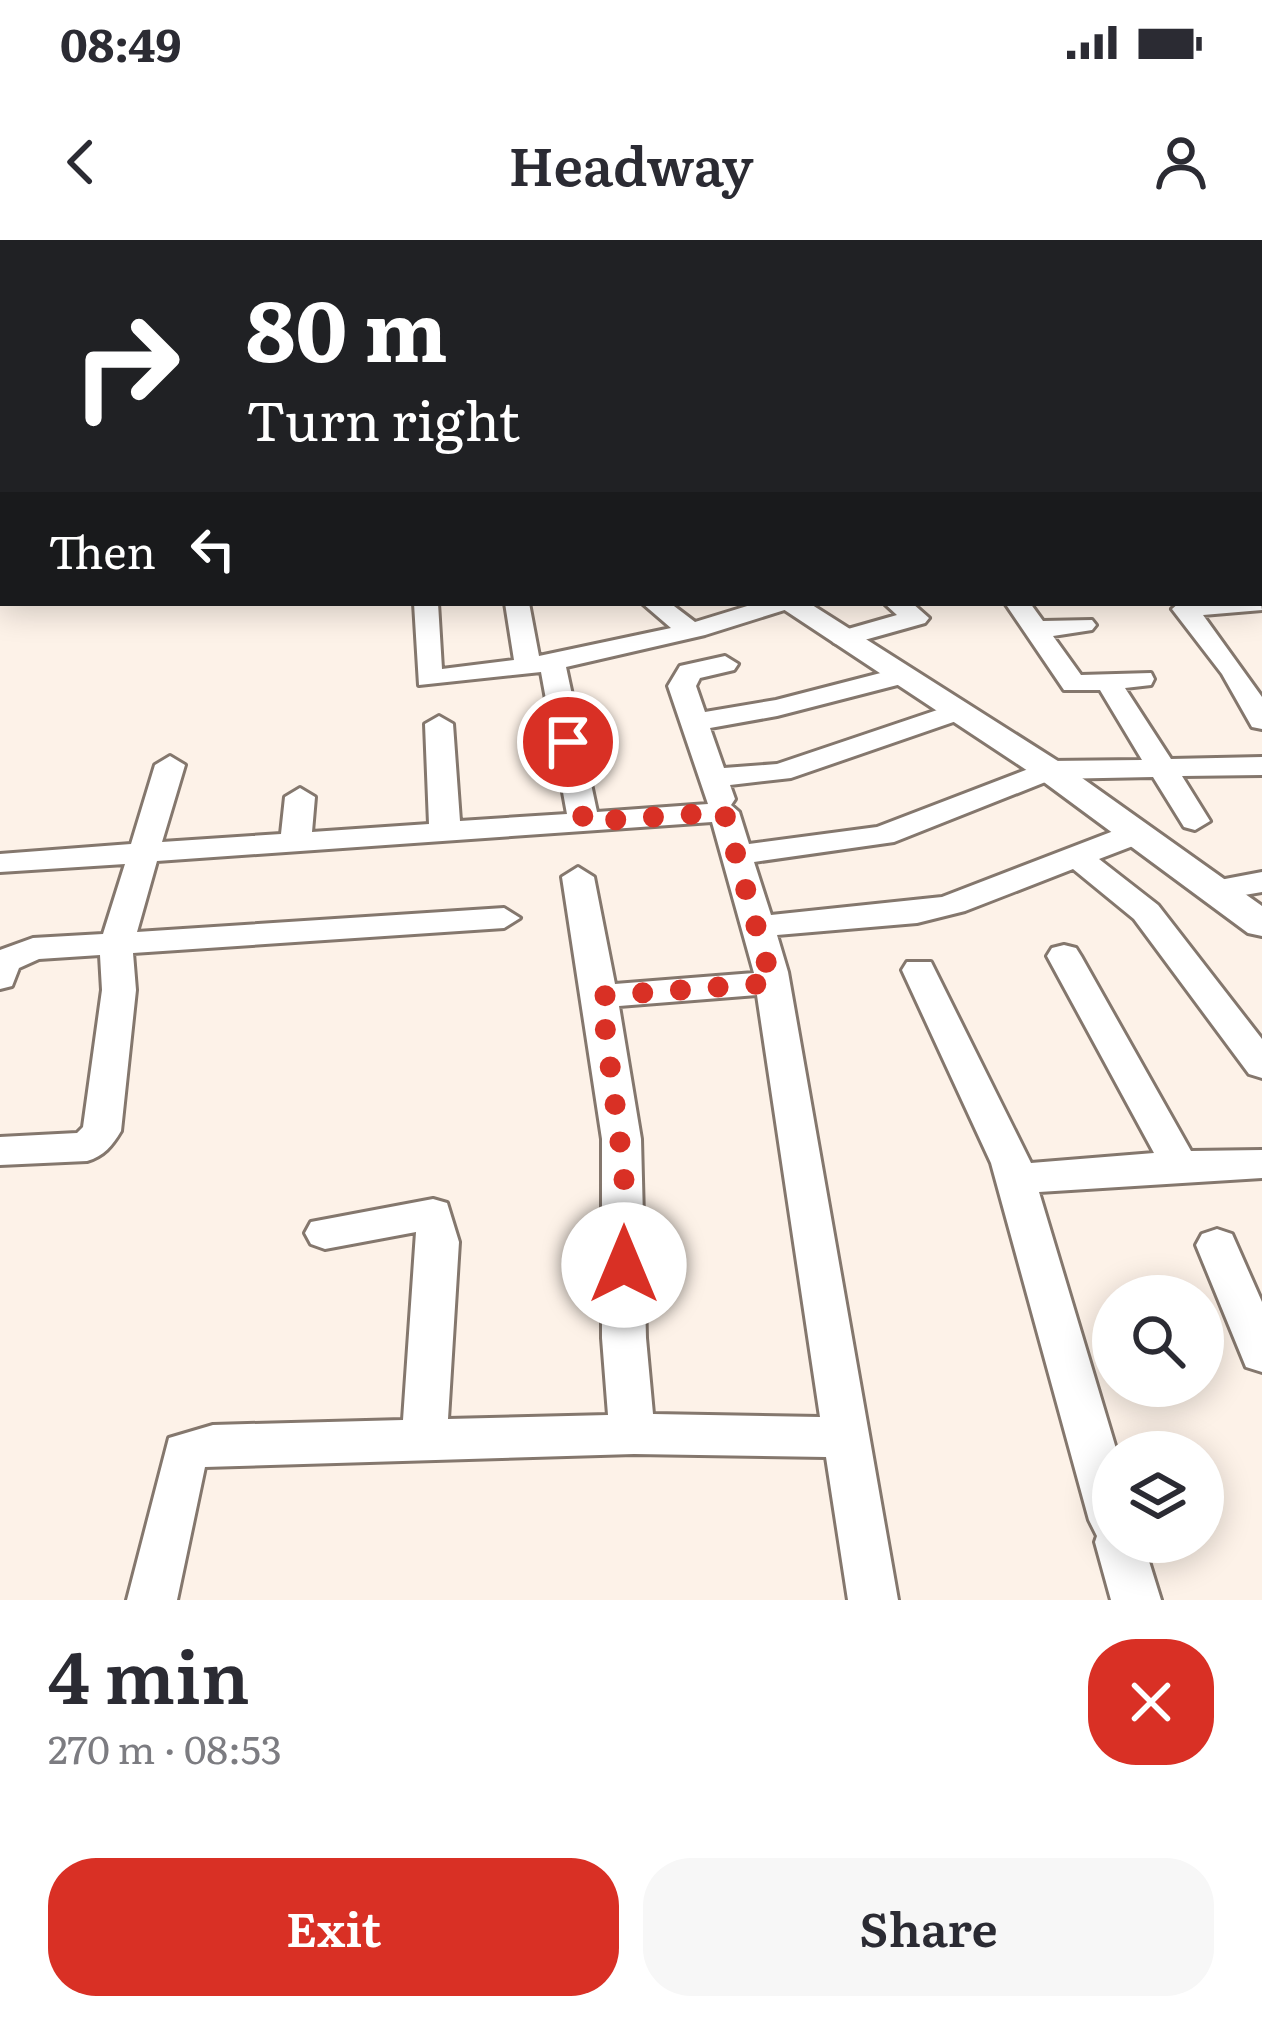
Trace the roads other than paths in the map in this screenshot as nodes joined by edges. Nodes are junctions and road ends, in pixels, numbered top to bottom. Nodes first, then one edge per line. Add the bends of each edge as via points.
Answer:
1 (426, 606) edge
2 (518, 606) edge
3 (658, 606) edge
4 (775, 606) edge
5 (791, 606) edge
6 (900, 606) edge
7 (1019, 606) edge
8 (1210, 606) edge
9 (1083, 626) dead end
10 (689, 630) junction
11 (1034, 630) junction
12 (843, 638) junction
13 (540, 664) junction
14 (725, 664) dead end
15 (900, 676) junction
16 (1141, 679) dead end
17 (1108, 682) junction
18 (955, 712) junction
19 (1259, 712) edge
20 (693, 722) junction
21 (439, 724) dead end
22 (170, 765) dead end
23 (1262, 766) edge
24 (1159, 767) junction
25 (1049, 770) junction
26 (718, 795) junction
27 (300, 797) dead end
28 (1195, 821) dead end
29 (584, 822) junction
30 (446, 834) junction
31 (1135, 834) junction
32 (296, 843) junction
33 (147, 850) junction
34 (736, 855) junction
35 (1076, 856) junction
36 (0, 862) edge
37 (578, 877) dead end
38 (1262, 882) edge
39 (1215, 890) junction
40 (504, 918) dead end
41 (1262, 924) edge
42 (757, 926) junction
43 (116, 945) junction
44 (1064, 956) dead end
45 (919, 970) dead end
46 (0, 978) edge
47 (772, 983) junction
48 (601, 996) junction
49 (1262, 1065) edge
50 (0, 1151) edge
51 (1262, 1165) edge
52 (1180, 1166) junction
53 (1015, 1179) junction
54 (325, 1233) dead end
55 (1217, 1245) dead end
56 (1262, 1354) edge
57 (634, 1434) junction
58 (846, 1437) junction
59 (424, 1440) junction
60 (1092, 1447) edge
61 (1125, 1563) edge
62 (152, 1600) edge
63 (855, 1600) edge
64 (873, 1600) edge
65 (1136, 1600) edge

1 - 13 street via 429,679
2 - 13 street
3 - 10 street
4 - 10 street
5 - 12 street
6 - 12 street via 916,618
7 - 11 street
8 - 19 street via 1185,609
9 - 11 street
10 - 13 street
11 - 17 street via 1075,684
12 - 15 street
13 - 29 street
14 - 20 street via 688,672 682,686
15 - 18 street
15 - 20 street
16 - 17 street
17 - 24 street
18 - 25 street
18 - 26 street
20 - 26 street
21 - 30 street
22 - 33 street
23 - 24 street
24 - 25 street
24 - 28 street
25 - 31 street
25 - 34 street via 883,835
26 - 29 street
26 - 34 street
27 - 32 street
29 - 30 street
30 - 32 street
31 - 35 street
31 - 39 street
32 - 33 street
33 - 36 street
33 - 43 street
34 - 42 street
35 - 42 street via 916,913
35 - 49 street via 1146,912
37 - 48 street
38 - 39 street
39 - 41 street
40 - 43 street
42 - 47 street
43 - 46 street via 33,950 3,962
43 - 50 street via 119,990 102,1130 87,1147
44 - 52 street
45 - 53 street
47 - 48 street
47 - 58 street
48 - 57 street via 624,1173 623,1385
51 - 52 street
52 - 53 street
53 - 60 street
54 - 59 street via 433,1214 438,1242
55 - 56 street
57 - 58 street
57 - 59 street
58 - 64 street
59 - 62 street via 185,1452
61 - 65 street
63 - 64 street

